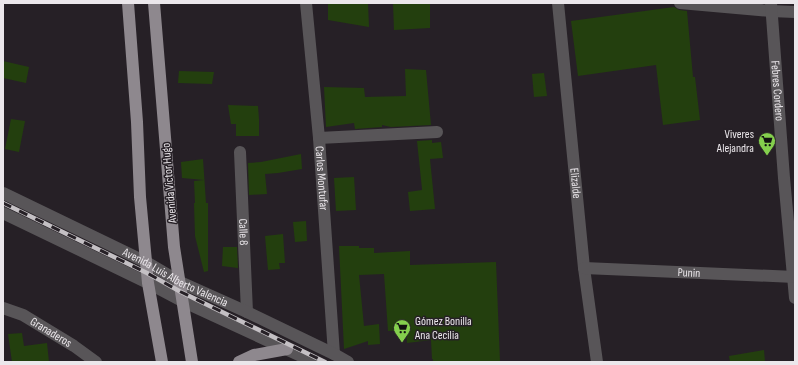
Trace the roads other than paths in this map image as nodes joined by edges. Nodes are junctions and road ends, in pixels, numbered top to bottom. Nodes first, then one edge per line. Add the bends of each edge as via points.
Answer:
1 (128, 3) edge
2 (154, 3) edge
3 (306, 3) edge
4 (558, 3) edge
5 (680, 3) edge
6 (771, 7) edge
7 (795, 12) edge
8 (437, 132) dead end
9 (319, 138) junction
10 (240, 152) dead end
11 (790, 178) edge
12 (3, 193) edge
13 (3, 213) edge
14 (146, 262) junction
15 (584, 268) junction
16 (794, 277) edge
17 (180, 282) junction
18 (148, 283) junction
19 (795, 298) edge
20 (182, 301) junction
21 (3, 308) edge
22 (247, 312) junction
23 (287, 349) junction
24 (334, 354) junction
25 (96, 362) edge
26 (162, 362) edge
27 (192, 362) edge
28 (239, 362) edge
29 (314, 362) edge
30 (348, 362) edge
31 (597, 362) edge

1 - 14 main road
2 - 17 main road, Avenida Victor Hugo via 174,247
3 - 9 street, Carlos Montufar
4 - 15 street, Elizalde
5 - 6 street
6 - 7 street
6 - 11 street, Febres Cordero
8 - 9 street
9 - 24 street, Carlos Montufar
10 - 22 street, Calle 8
11 - 16 street, Febres Cordero
12 - 14 street, Avenida Luis Alberto Valencia
13 - 18 street, Avenida Luis Alberto Valencia
14 - 17 street, Avenida Luis Alberto Valencia
14 - 18 main road
15 - 16 street, Punin
15 - 31 street, Elizalde
16 - 19 street, Febres Cordero
17 - 20 main road, Avenida Victor Hugo
17 - 22 street, Avenida Luis Alberto Valencia
18 - 20 street, Avenida Luis Alberto Valencia
18 - 26 main road
20 - 23 street, Avenida Luis Alberto Valencia
20 - 27 main road, Avenida Victor Hugo
21 - 25 street, Granaderos via 23,315
22 - 24 street, Avenida Luis Alberto Valencia
23 - 28 main road via 254,355
23 - 29 street, Avenida Luis Alberto Valencia
24 - 30 street, Avenida Luis Alberto Valencia

